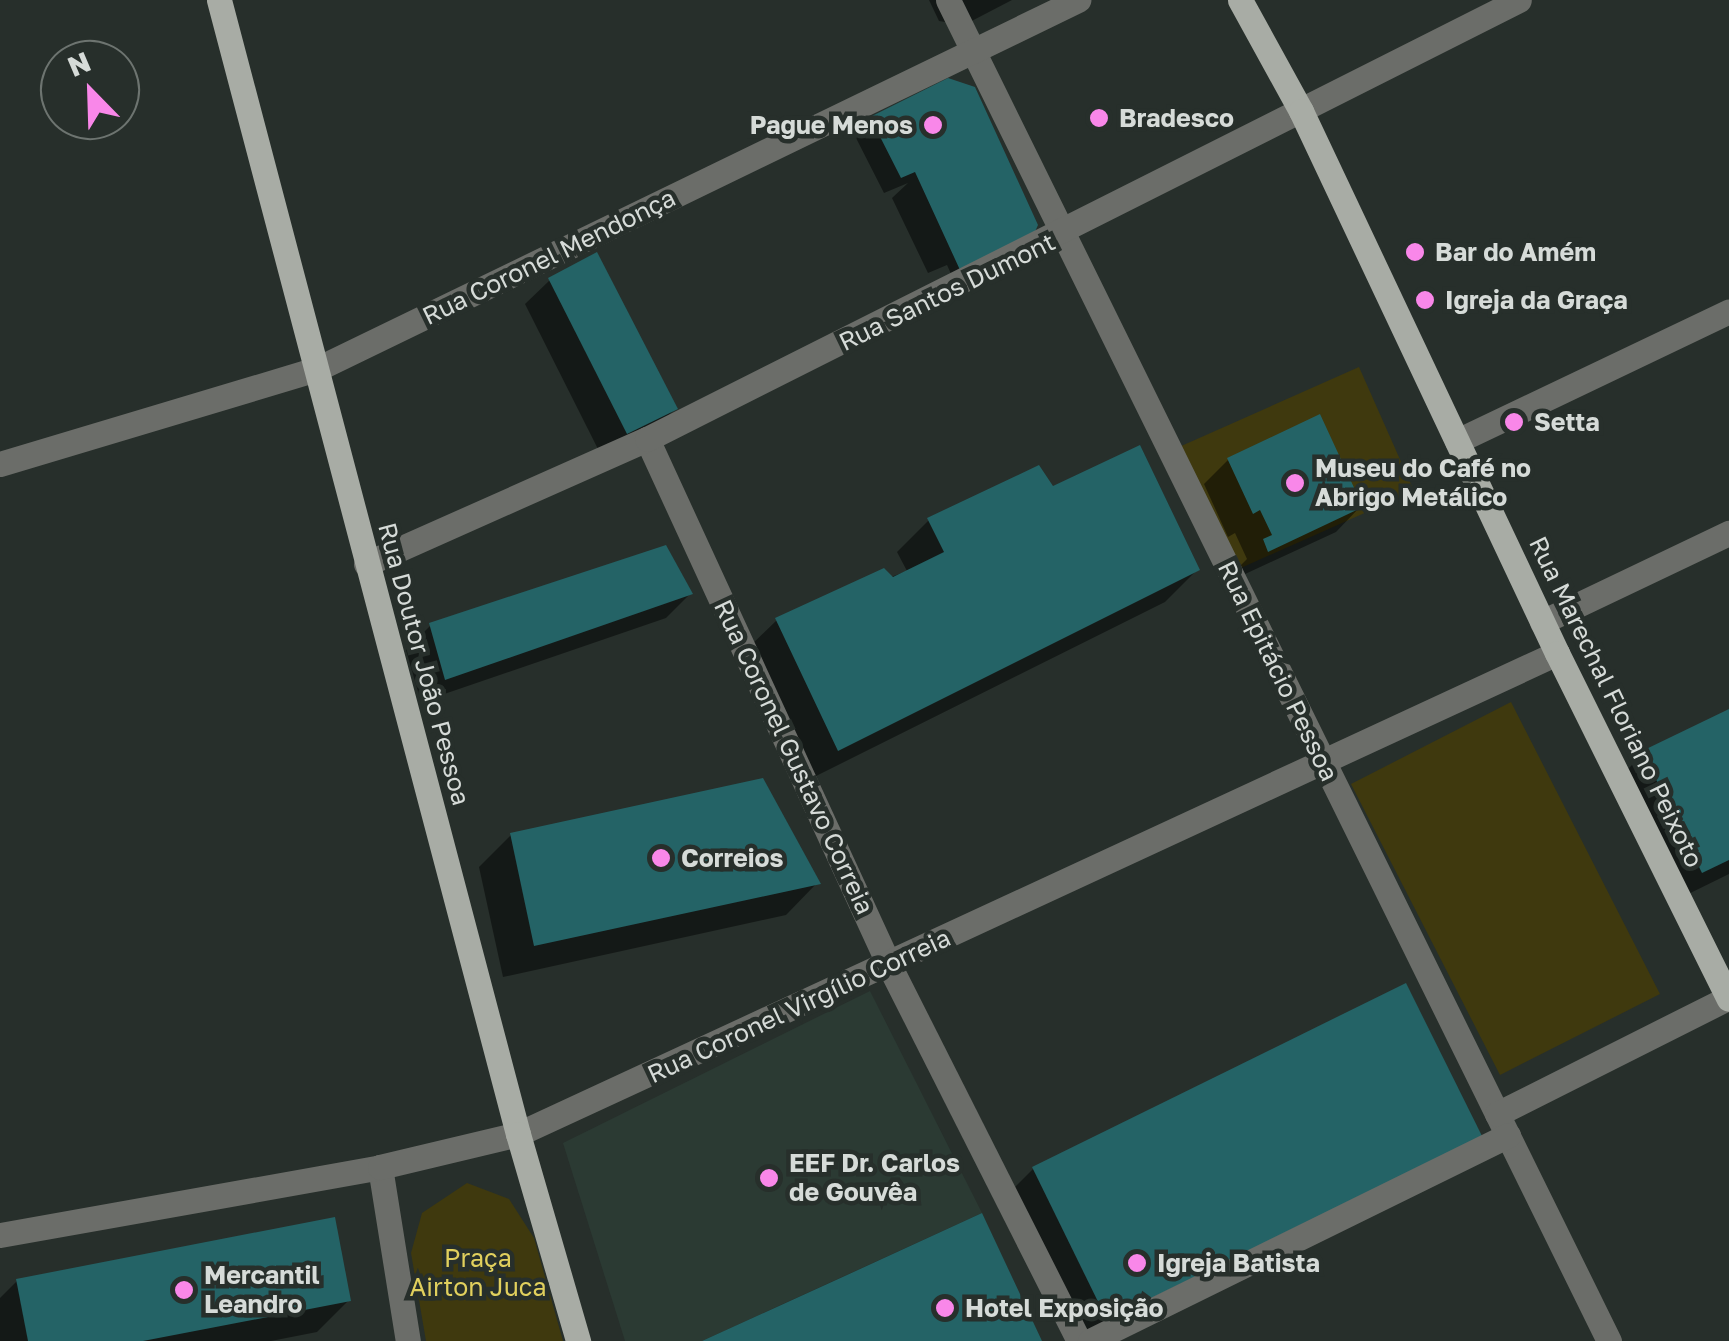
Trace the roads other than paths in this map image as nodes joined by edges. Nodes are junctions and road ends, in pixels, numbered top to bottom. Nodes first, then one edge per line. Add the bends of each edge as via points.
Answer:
1 (219, 0) edge
2 (948, 0) edge
3 (1078, 0) edge
4 (1240, 0) edge
5 (1519, 0) edge
6 (972, 54) junction
7 (1302, 111) junction
8 (1068, 233) junction
9 (1729, 310) edge
10 (319, 368) junction
11 (648, 438) junction
12 (1457, 441) junction
13 (0, 464) edge
14 (1729, 532) edge
15 (366, 564) junction
16 (1542, 622) junction
17 (1557, 653) junction
18 (1323, 765) junction
19 (889, 965) junction
20 (1729, 998) edge
21 (1502, 1125) junction
22 (518, 1134) junction
23 (380, 1167) junction
24 (0, 1235) edge
25 (408, 1341) edge
26 (578, 1341) edge
27 (1079, 1341) edge
28 (1090, 1341) edge
29 (1609, 1341) edge

1 - 10 main road, Rua Doutor João Pessoa
2 - 6 street, Rua Epitácio Pessoa
3 - 6 street, Rua Coronel Mendonça
4 - 7 main road, Rua Marechal Floriano Peixoto
5 - 7 street, Rua Santos Dumont
6 - 8 street, Rua Epitácio Pessoa
6 - 10 street, Rua Coronel Mendonça
7 - 8 street, Rua Santos Dumont
7 - 12 main road, Rua Marechal Floriano Peixoto
8 - 11 street, Rua Santos Dumont
8 - 18 street, Rua Epitácio Pessoa
9 - 12 street
10 - 13 street, Rua Coronel Mendonça
10 - 15 main road, Rua Doutor João Pessoa
11 - 15 street, Rua Santos Dumont
11 - 19 street, Rua Coronel Gustavo Correia
12 - 16 main road, Rua Marechal Floriano Peixoto
14 - 16 street
15 - 22 main road, Rua Doutor João Pessoa
16 - 17 main road, Rua Marechal Floriano Peixoto
17 - 18 street, Rua Coronel Virgílio Correia
17 - 20 main road, Rua Marechal Floriano Peixoto
18 - 19 street, Rua Coronel Virgílio Correia
18 - 21 street, Rua Epitácio Pessoa
19 - 22 street, Rua Coronel Virgílio Correia
19 - 27 street, Rua Coronel Gustavo Correia
20 - 21 street
21 - 28 street
21 - 29 street, Rua Epitácio Pessoa
22 - 23 street, Rua Coronel Virgílio Correia
22 - 26 main road, Rua Doutor João Pessoa
23 - 24 street, Rua Coronel Virgílio Correia
23 - 25 street

